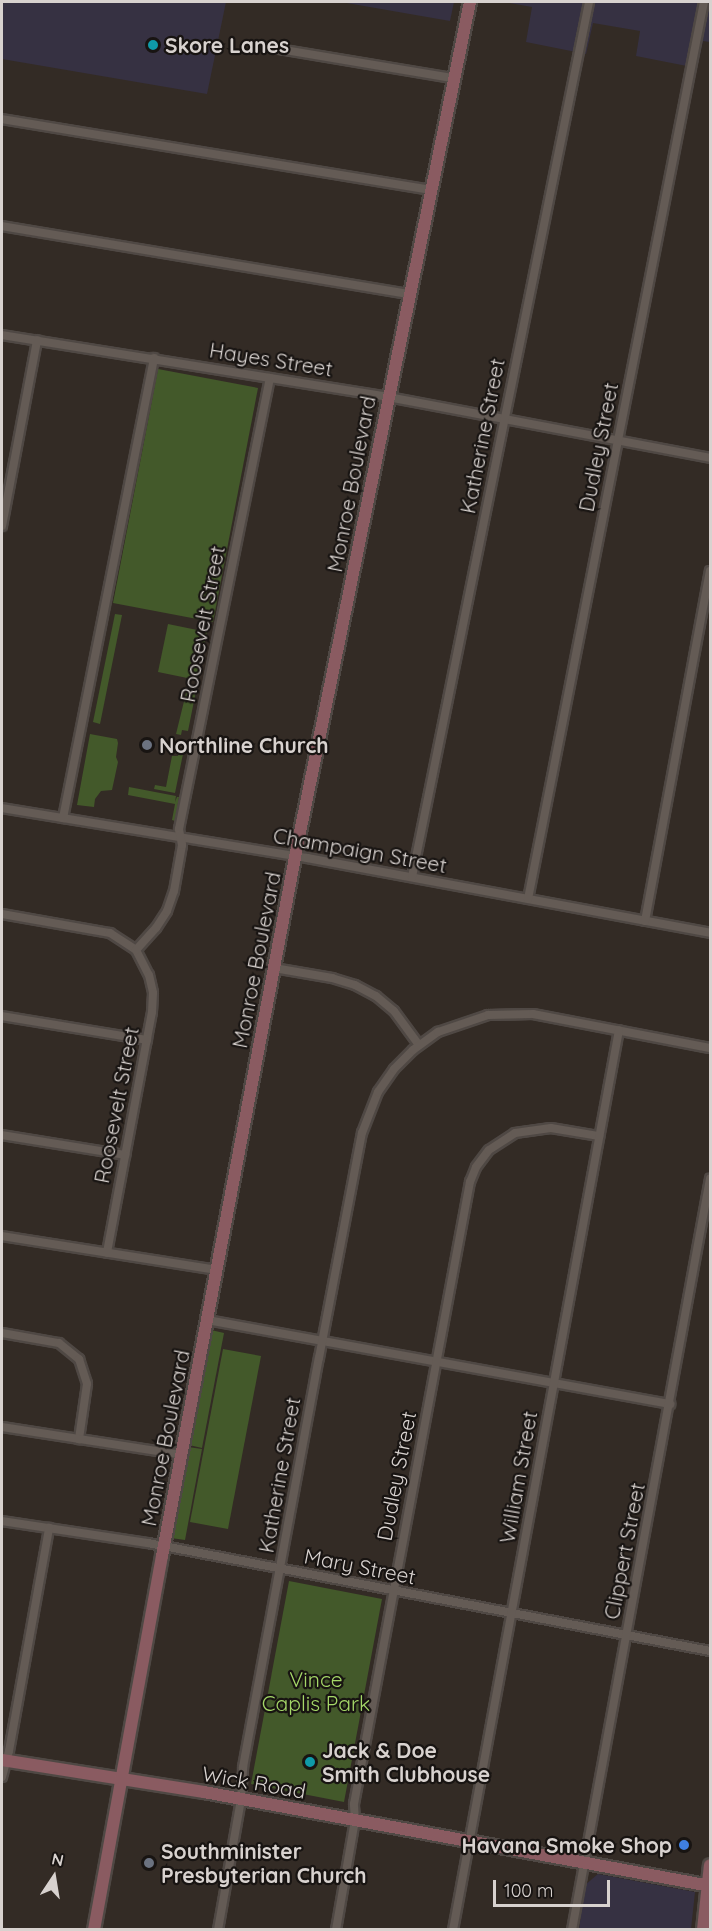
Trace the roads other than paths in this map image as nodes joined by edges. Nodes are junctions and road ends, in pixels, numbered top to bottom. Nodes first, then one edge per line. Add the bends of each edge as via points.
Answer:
1 (470, 2) edge
2 (589, 2) edge
3 (704, 2) edge
4 (273, 48) dead end
5 (453, 78) junction
6 (2, 119) edge
7 (430, 190) junction
8 (2, 226) edge
9 (410, 294) junction
10 (2, 334) edge
11 (36, 340) junction
12 (154, 358) junction
13 (270, 378) junction
14 (388, 397) junction
15 (504, 418) junction
16 (618, 440) junction
17 (711, 458) edge
18 (2, 526) edge
19 (711, 571) edge
20 (2, 808) edge
21 (63, 818) junction
22 (180, 837) junction
23 (296, 856) junction
24 (412, 877) junction
25 (528, 899) junction
26 (2, 914) edge
27 (645, 921) junction
28 (711, 933) edge
29 (136, 950) junction
30 (274, 968) junction
31 (2, 1016) edge
32 (618, 1030) junction
33 (147, 1040) junction
34 (419, 1045) junction
35 (711, 1048) edge
36 (2, 1135) edge
37 (599, 1136) junction
38 (125, 1155) junction
39 (710, 1181) edge
40 (2, 1236) edge
41 (107, 1253) junction
42 (216, 1270) junction
43 (207, 1320) junction
44 (2, 1333) edge
45 (323, 1341) junction
46 (436, 1362) junction
47 (553, 1383) junction
48 (670, 1404) junction
49 (2, 1427) edge
50 (79, 1439) junction
51 (182, 1455) junction
52 (2, 1521) edge
53 (49, 1528) junction
54 (164, 1546) junction
55 (280, 1569) junction
56 (393, 1590) junction
57 (512, 1612) junction
58 (626, 1635) junction
59 (711, 1651) edge
60 (3, 1760) edge
61 (2, 1776) edge
62 (120, 1778) junction
63 (241, 1799) junction
64 (355, 1820) junction
65 (469, 1841) junction
66 (582, 1863) junction
67 (711, 1865) edge
68 (709, 1886) edge
69 (94, 1929) edge
70 (218, 1929) edge
71 (336, 1929) edge
72 (453, 1929) edge
73 (572, 1929) edge
74 (703, 1929) edge

1 - 5 street, Monroe Boulevard
2 - 15 street, Katherine Street
3 - 16 street, Dudley Street
4 - 5 street
5 - 7 street, Monroe Boulevard
6 - 7 street
7 - 9 street, Monroe Boulevard
8 - 9 street
9 - 14 street, Monroe Boulevard
10 - 11 street, Hayes Street
11 - 12 street, Hayes Street
11 - 18 street
12 - 13 street, Hayes Street
12 - 21 street
13 - 14 street, Hayes Street
13 - 22 street, Roosevelt Street
14 - 15 street, Hayes Street
14 - 23 street, Monroe Boulevard
15 - 16 street, Hayes Street
15 - 24 street, Katherine Street
16 - 17 street, Hayes Street
16 - 25 street, Dudley Street
19 - 27 street
20 - 21 street, Champaign Street
21 - 22 street, Champaign Street
22 - 23 street, Champaign Street
22 - 29 street, Roosevelt Street via 182,851 167,911
23 - 24 street, Champaign Street
23 - 30 street, Monroe Boulevard
24 - 25 street, Champaign Street
25 - 27 street, Champaign Street
26 - 29 street via 104,931
27 - 28 street, Champaign Street
29 - 33 street, Roosevelt Street via 153,993
30 - 34 street via 332,978 376,996 394,1011
30 - 42 street, Monroe Boulevard
31 - 33 street
32 - 34 street, Katherine Street via 533,1014 500,1014 456,1024
32 - 35 street, Katherine Street
32 - 37 street, William Street
33 - 38 street, Roosevelt Street
34 - 45 street, Katherine Street via 394,1069 367,1117
36 - 38 street
37 - 46 street, Dudley Street via 551,1128 528,1129 501,1140 480,1161 468,1190
37 - 47 street, William Street
38 - 41 street, Roosevelt Street
39 - 48 street, Clippert Street
40 - 41 street
41 - 42 street
42 - 43 street, Monroe Boulevard
43 - 45 street
43 - 51 street, Monroe Boulevard
44 - 50 street via 59,1343 80,1359 87,1384
45 - 46 street
45 - 55 street, Katherine Street
46 - 47 street
46 - 56 street, Dudley Street
47 - 48 street
47 - 57 street, William Street
48 - 58 street, Clippert Street
49 - 50 street
50 - 51 street
51 - 54 street, Monroe Boulevard
52 - 53 street, Mary Street
53 - 54 street, Mary Street
53 - 60 street via 9,1751
54 - 55 street, Mary Street
54 - 62 street, Monroe Boulevard
55 - 56 street, Mary Street
55 - 63 street, Katherine Street via 242,1775
56 - 57 street, Mary Street
56 - 64 street, Dudley Street via 354,1804
57 - 58 street, Mary Street
57 - 65 street, William Street
58 - 59 street, Mary Street
58 - 66 street, Clippert Street
60 - 61 street
60 - 62 street, Wick Road
62 - 63 street, Wick Road
62 - 69 street, Monroe Boulevard
63 - 64 street, Wick Road
63 - 70 street, Katherine Street
64 - 65 street, Wick Road
64 - 71 street, Dudley Street
65 - 66 street, Wick Road
65 - 72 street, William Street
66 - 68 street, Wick Road
66 - 73 street, Clippert Street
67 - 68 street
68 - 74 street

